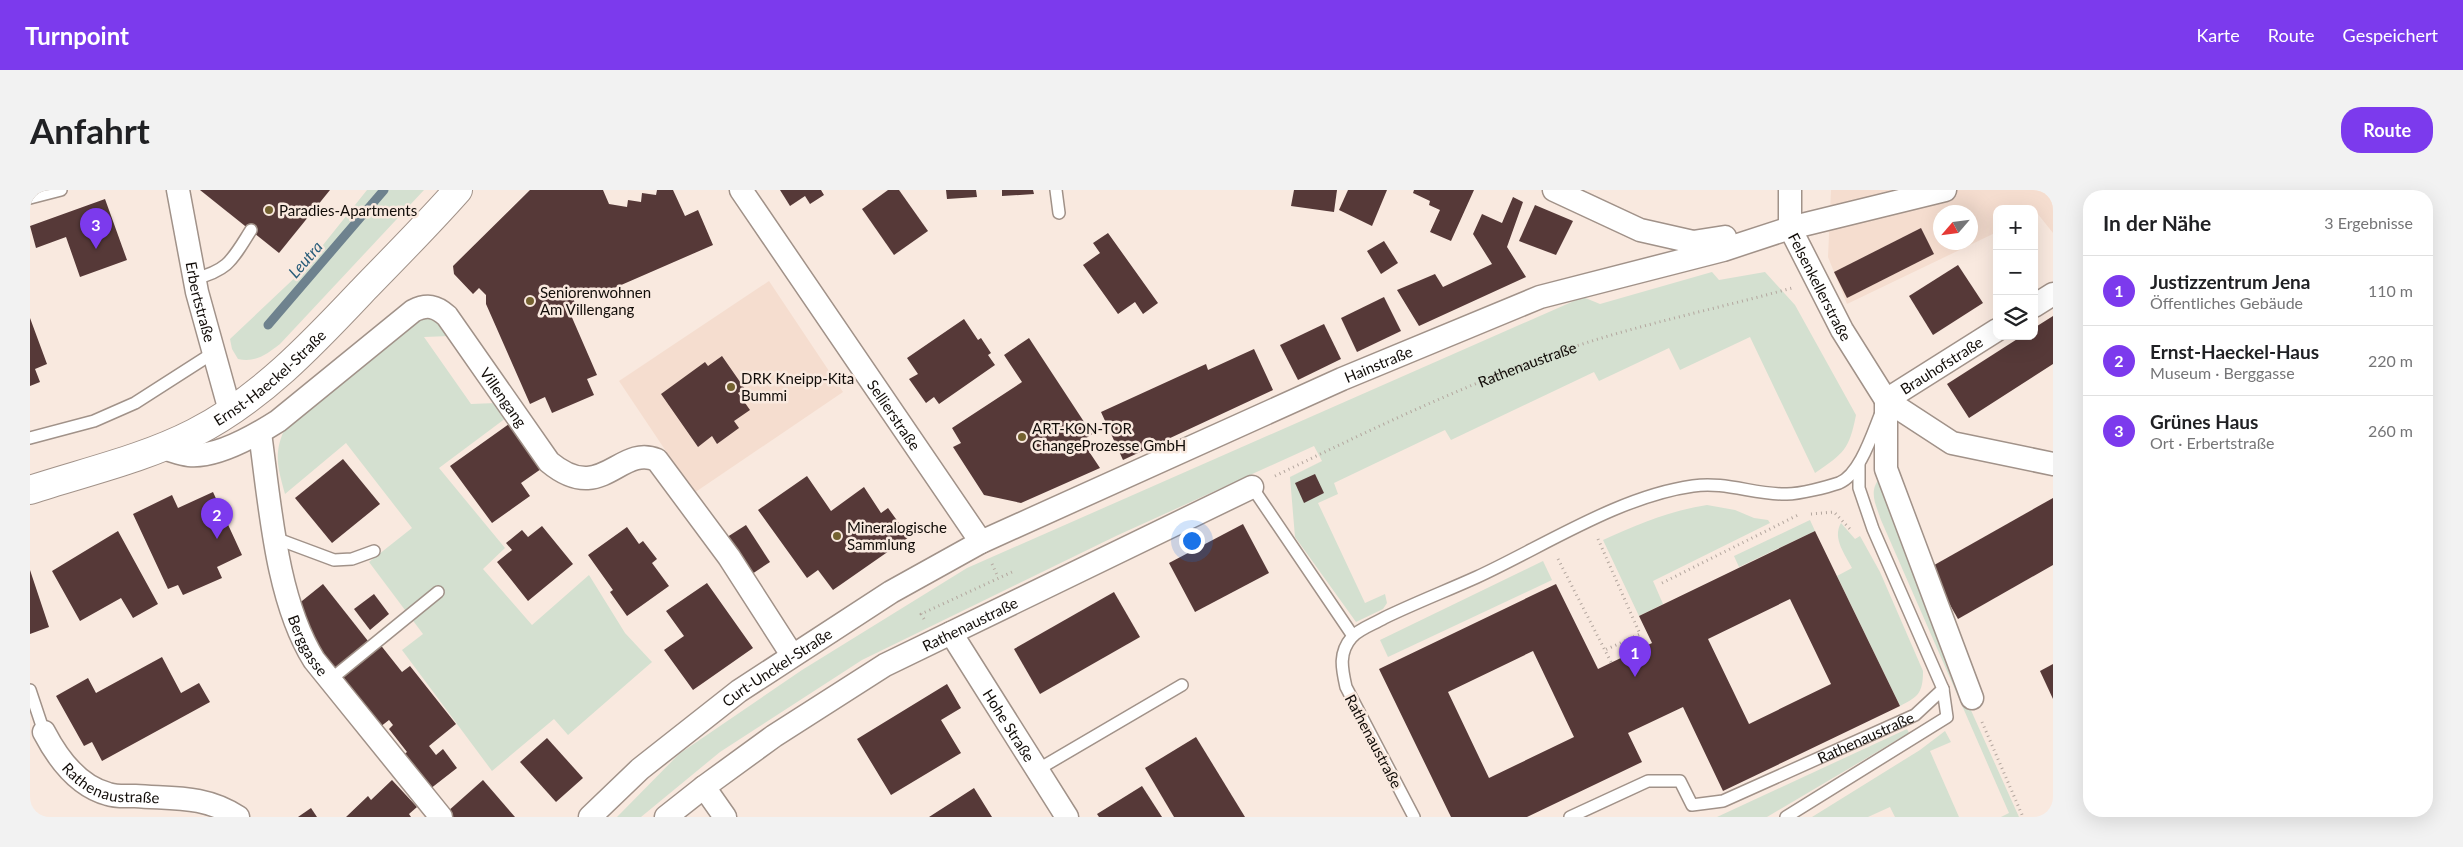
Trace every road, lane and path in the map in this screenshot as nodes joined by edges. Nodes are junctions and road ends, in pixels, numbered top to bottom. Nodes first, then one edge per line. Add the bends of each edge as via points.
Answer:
1 (61, 190) edge
2 (178, 190) edge
3 (458, 190) edge
4 (741, 190) edge
5 (1056, 190) edge
6 (1554, 190) edge
7 (1790, 190) edge
8 (1944, 190) edge
9 (30, 198) edge
10 (1060, 213) dead end
11 (1790, 228) junction
12 (251, 230) dead end
13 (194, 279) junction
14 (1817, 282) junction
15 (2053, 294) edge
16 (2038, 303) edge
17 (1993, 333) edge
18 (213, 353) junction
19 (1886, 400) junction
20 (230, 411) junction
21 (260, 433) junction
22 (30, 438) edge
23 (162, 448) junction
24 (2053, 464) edge
25 (1859, 465) junction
26 (1252, 487) junction
27 (30, 490) edge
28 (1798, 515) junction
29 (1785, 516) dead end
30 (1871, 524) junction
31 (1607, 534) dead end
32 (275, 538) junction
33 (1598, 539) junction
34 (981, 542) junction
35 (1590, 542) dead end
36 (374, 551) dead end
37 (1566, 554) dead end
38 (1662, 583) dead end
39 (438, 592) dead end
40 (951, 633) junction
41 (1353, 636) junction
42 (1605, 650) junction
43 (792, 655) junction
44 (1611, 662) dead end
45 (330, 680) junction
46 (1182, 684) dead end
47 (1943, 689) junction
48 (30, 690) edge
49 (1972, 698) joint
50 (44, 732) joint
51 (1037, 770) junction
52 (704, 786) junction
53 (238, 817) edge
54 (441, 817) edge
55 (590, 817) edge
56 (666, 817) edge
57 (726, 817) edge
58 (1067, 817) edge
59 (1414, 817) edge
60 (1570, 817) edge
61 (1786, 817) edge
62 (2023, 817) edge

1 - 9 lane
2 - 13 street, Erbertstraße
3 - 20 main road, Ernst-Haeckel-Straße via 321,334
4 - 34 street, Sellierstraße
5 - 10 lane
6 - 11 street, Felsenkellerstraße via 1640,230 1693,242
7 - 11 street
8 - 11 street
11 - 14 street, Felsenkellerstraße
11 - 34 street, Hainstraße via 1723,250 1540,297 1342,379
12 - 13 lane via 230,263 213,274
13 - 18 street, Erbertstraße
14 - 19 street, Felsenkellerstraße via 1842,330
14 - 26 path, Rathenaustraße via 1595,340 1504,372 1393,418
15 - 16 street
17 - 19 street, Brauhofstraße
18 - 20 street, Erbertstraße
18 - 22 lane via 135,403 94,421
19 - 24 street, Felsenkellerstraße via 1952,443
19 - 25 lane
19 - 49 street via 1886,469
20 - 23 main road, Ernst-Haeckel-Straße
21 - 23 street, Villengang via 199,455
21 - 32 street, Berggasse
21 - 43 street, Villengang via 413,311 422,306 433,306 447,316 548,462 558,469 570,476 596,477 639,456 656,460 730,557
23 - 27 main road, Ernst-Haeckel-Straße
25 - 30 lane via 1859,488
25 - 41 lane via 1841,482 1787,494 1695,485 1657,494 1407,607
26 - 40 street, Rathenaustraße
26 - 41 lane
28 - 29 path
28 - 30 path via 1834,512 1855,534
28 - 38 path
30 - 47 lane
31 - 33 path
32 - 36 lane via 334,560 352,559
32 - 45 street, Berggasse via 293,617 303,642
33 - 35 path
33 - 42 path via 1640,634
34 - 43 street, Curt-Unckel-Straße via 891,592
37 - 42 path via 1557,558
39 - 45 lane
40 - 51 street, Hohe Straße
40 - 52 street, Rathenaustraße via 885,665 774,736
41 - 59 lane, Rathenaustraße via 1342,656 1346,687
42 - 44 path
43 - 55 street, Curt-Unckel-Straße via 688,730 640,769
45 - 54 street, Berggasse
46 - 51 lane
47 - 60 lane, Rathenaustraße via 1915,715 1723,801 1692,805 1680,781 1648,781
47 - 61 lane via 1947,717
48 - 50 lane, Rathenaustraße
49 - 62 path
50 - 53 street, Rathenaustraße via 66,767 89,785 108,794 193,799 220,806
51 - 58 street, Hohe Straße
52 - 56 street, Rathenaustraße
52 - 57 street

